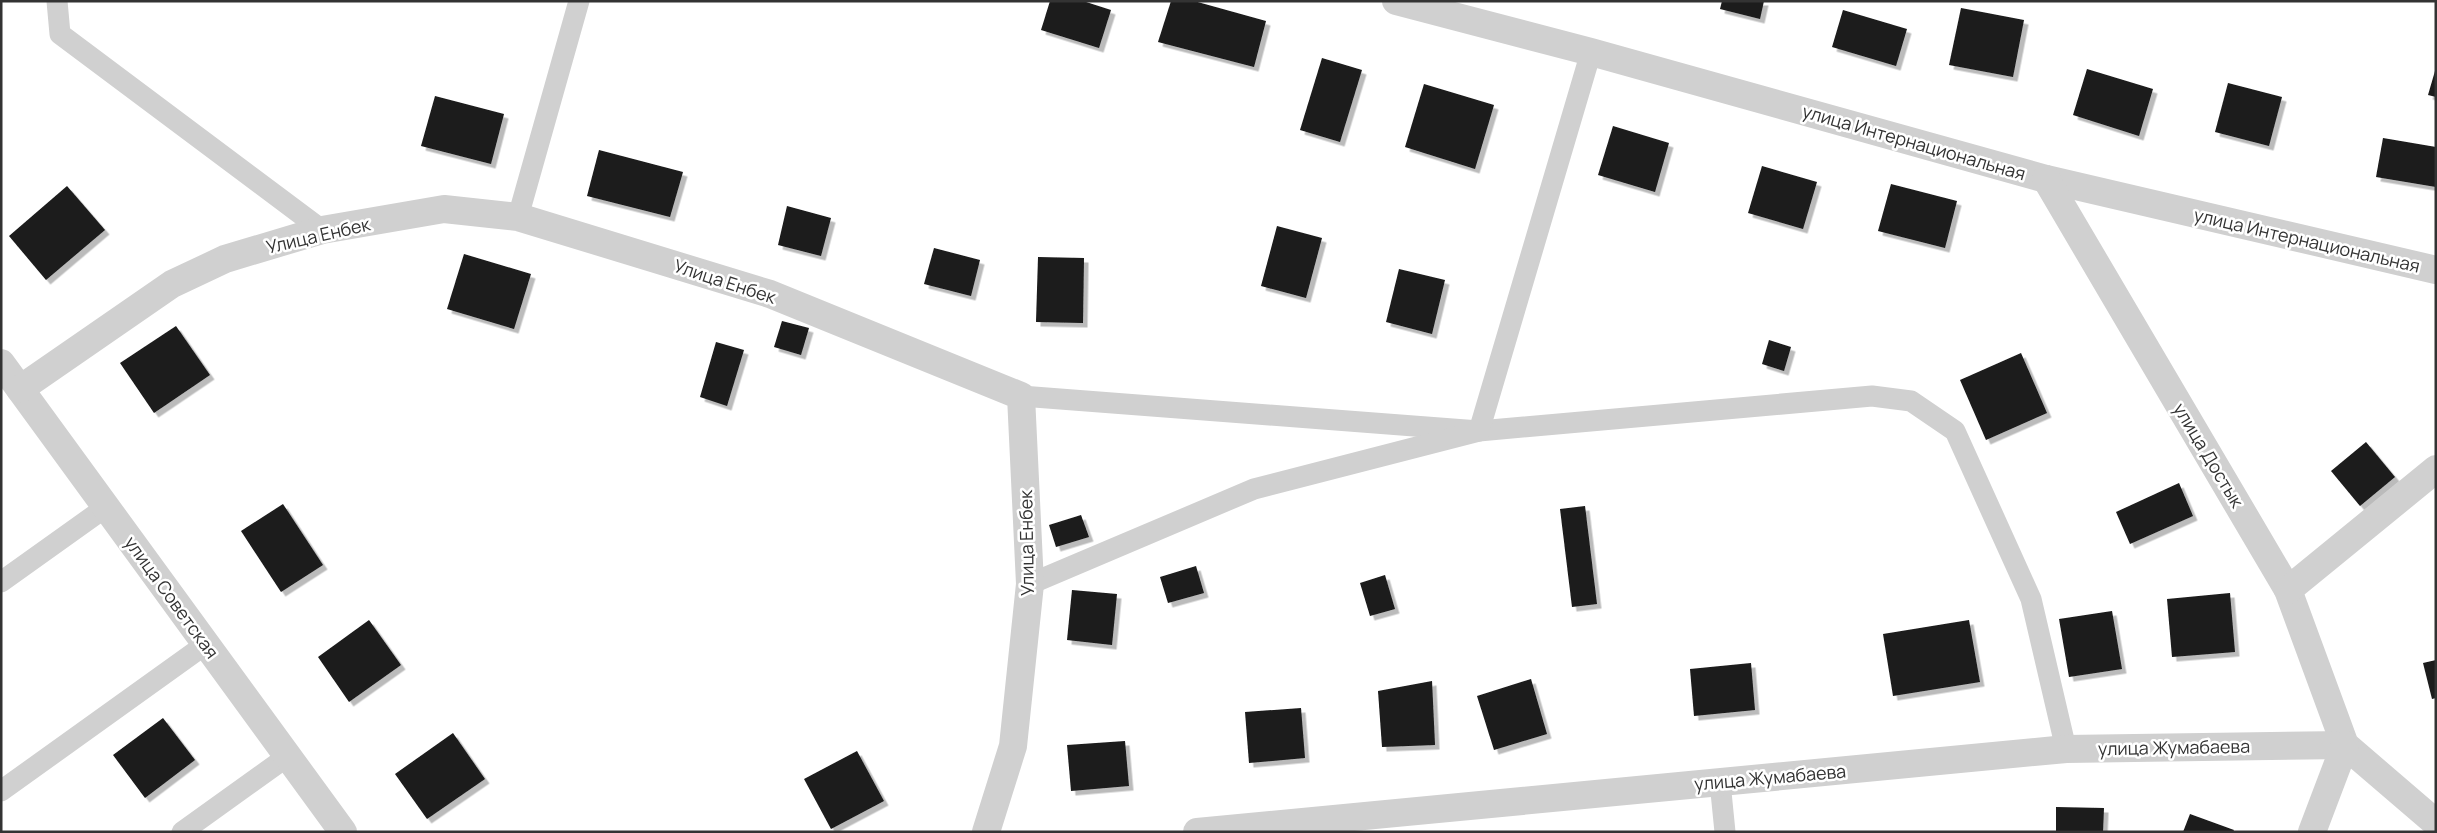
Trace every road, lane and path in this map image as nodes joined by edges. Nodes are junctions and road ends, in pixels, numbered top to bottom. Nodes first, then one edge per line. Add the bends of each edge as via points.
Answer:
1 (57, 1) edge
2 (579, 1) edge
3 (1396, 1) edge
4 (1591, 52) junction
5 (2046, 179) junction
6 (518, 217) junction
7 (322, 230) junction
8 (2436, 270) edge
9 (7, 373) edge
10 (1021, 396) junction
11 (1479, 431) junction
12 (2436, 469) edge
13 (106, 507) junction
14 (1, 582) edge
15 (1030, 584) junction
16 (2288, 590) junction
17 (206, 644) junction
18 (2345, 744) junction
19 (2066, 749) junction
20 (288, 756) junction
21 (1720, 782) junction
22 (1, 792) edge
23 (2436, 824) edge
24 (182, 832) edge
25 (343, 832) edge
26 (986, 832) edge
27 (1197, 832) edge
28 (1726, 832) edge
29 (2312, 832) edge

1 - 7 lane via 60,34
2 - 6 lane
3 - 4 street, улица Интернациональная
4 - 5 street, улица Интернациональная
4 - 11 lane
5 - 8 street, улица Интернациональная
5 - 16 street, улица Достык
6 - 7 street, Улица Енбек via 444,209
6 - 10 street, Улица Енбек via 770,294
7 - 9 street, Улица Енбек via 225,259
9 - 13 street, улица Советская
10 - 11 lane
10 - 15 street, Улица Енбек
11 - 15 lane via 1254,489
11 - 19 lane via 1872,396 1911,401 1955,431 2031,599
12 - 16 street
13 - 14 lane
13 - 17 street, улица Советская
15 - 26 street, Улица Енбек via 1013,746
16 - 18 street, улица Достык
17 - 20 street, улица Советская
17 - 22 lane
18 - 19 street, улица Жумабаева
18 - 23 street, улица Достык
18 - 29 street
19 - 21 street, улица Жумабаева
20 - 24 lane
20 - 25 street, улица Советская
21 - 27 street, улица Жумабаева
21 - 28 lane

